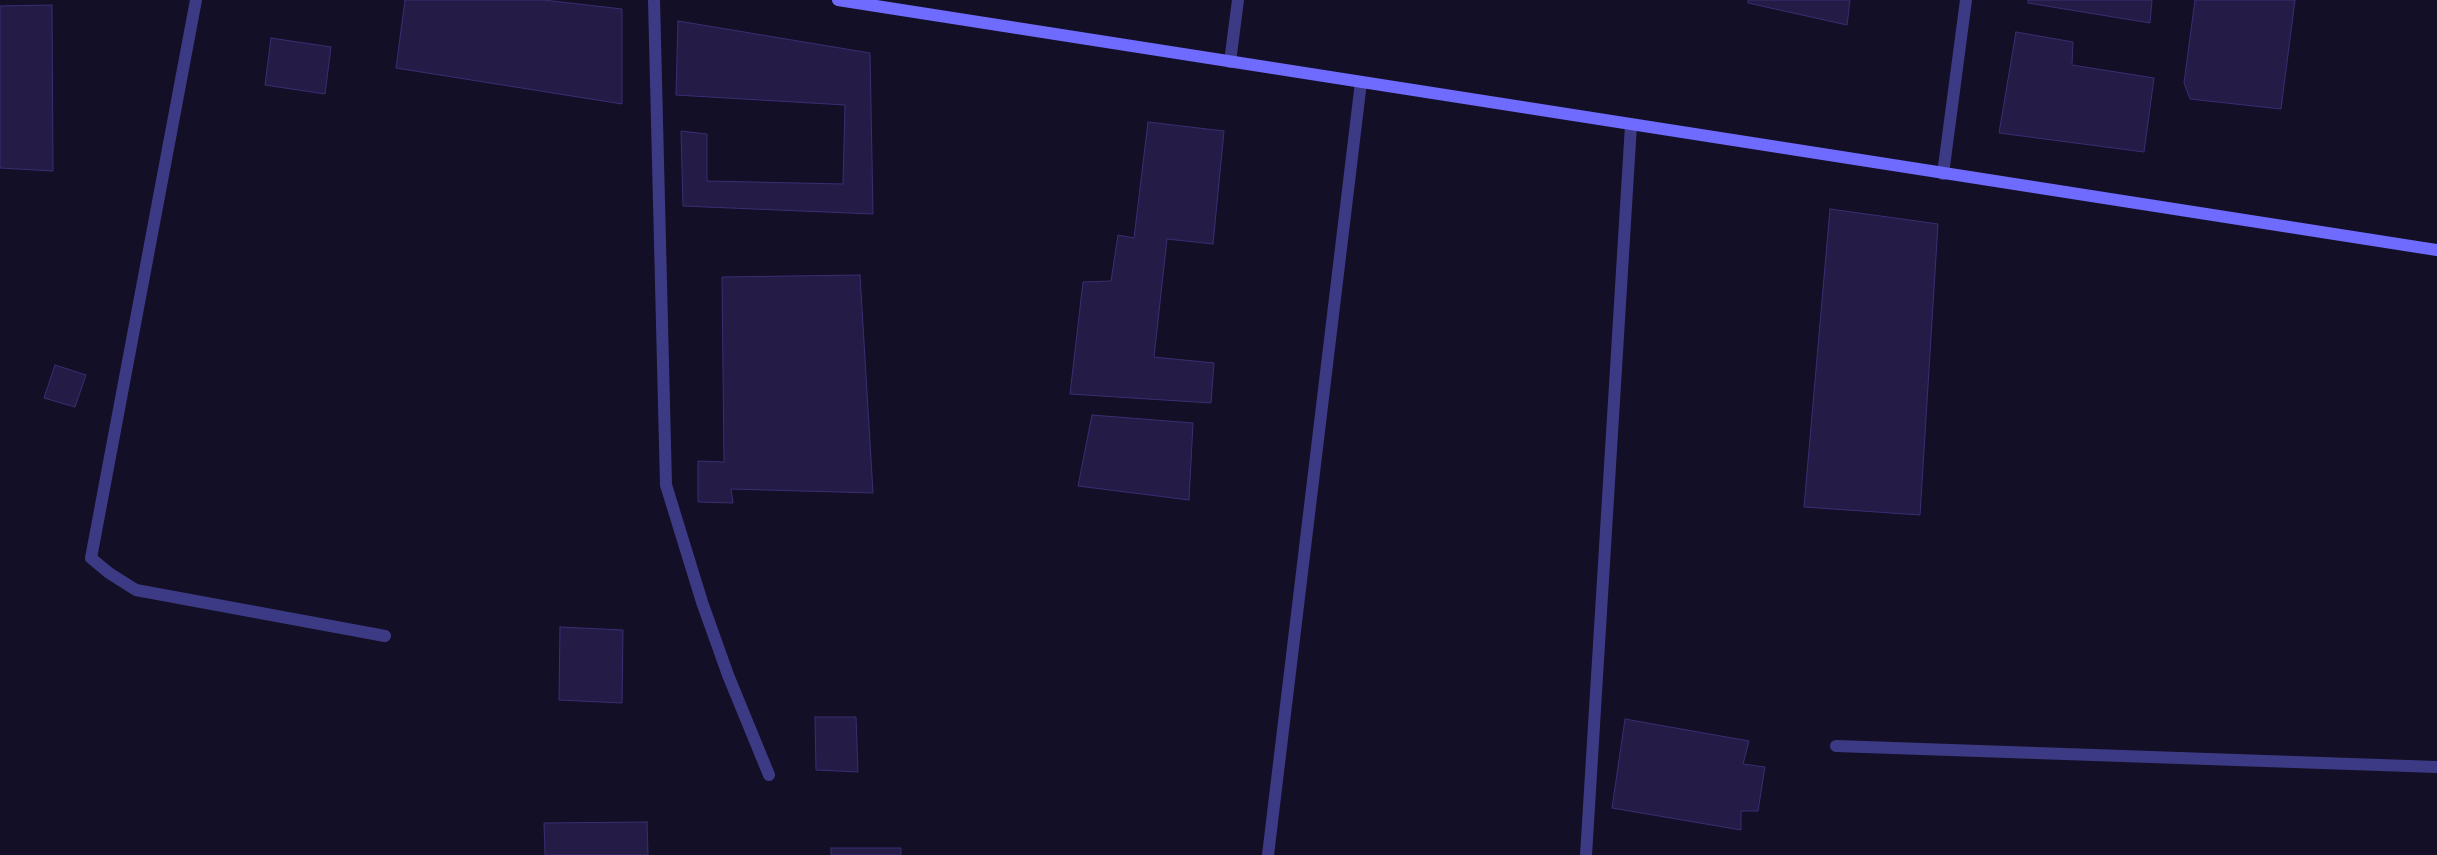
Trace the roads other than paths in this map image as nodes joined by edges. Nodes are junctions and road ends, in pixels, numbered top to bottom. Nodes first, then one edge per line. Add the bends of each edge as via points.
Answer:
1 (196, 0) edge
2 (654, 0) edge
3 (838, 0) edge
4 (1238, 0) edge
5 (1966, 0) edge
6 (1230, 62) junction
7 (1361, 82) junction
8 (1630, 125) junction
9 (1943, 174) junction
10 (2437, 250) edge
11 (385, 636) dead end
12 (1836, 746) dead end
13 (2437, 767) edge
14 (769, 775) dead end
15 (1268, 855) edge
16 (1586, 855) edge

1 - 11 street via 91,558 136,590
2 - 14 street via 666,485 702,602
3 - 6 street
4 - 6 street
5 - 9 street
6 - 7 street
7 - 8 street
7 - 15 street
8 - 9 street
8 - 16 street
9 - 10 street
12 - 13 street

